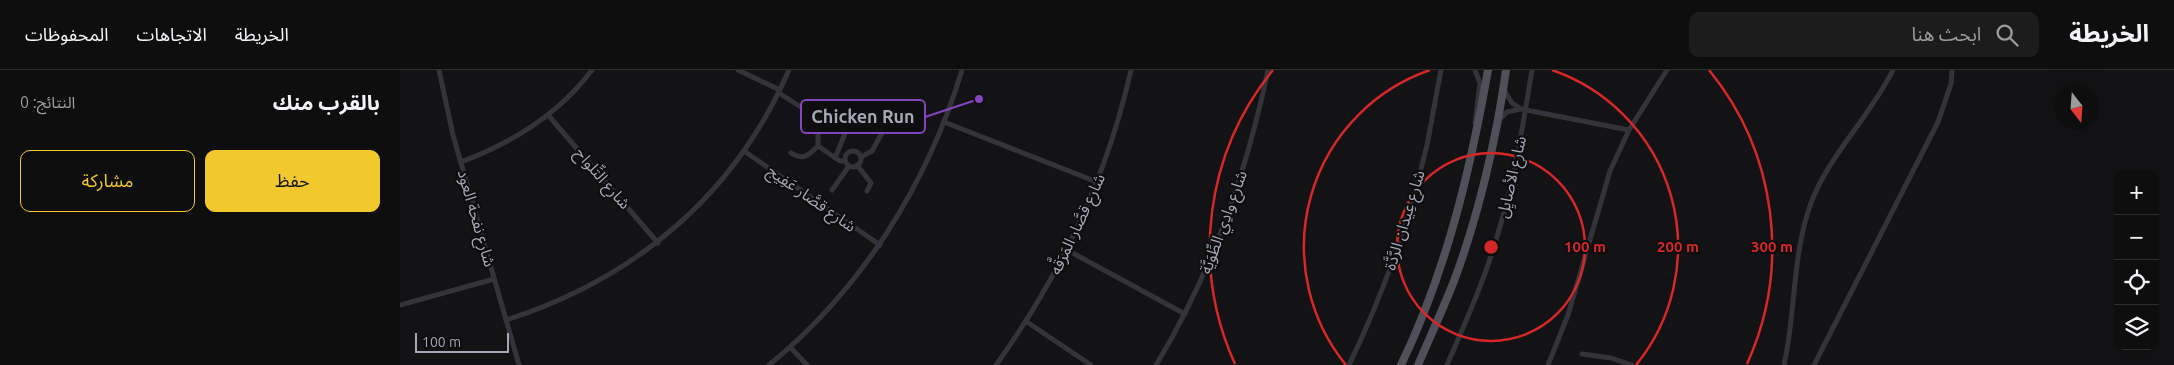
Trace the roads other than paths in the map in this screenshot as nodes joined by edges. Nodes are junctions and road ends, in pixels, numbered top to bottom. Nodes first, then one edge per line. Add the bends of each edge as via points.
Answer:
1 (439, 70) edge
2 (592, 70) edge
3 (738, 70) edge
4 (789, 70) edge
5 (962, 70) edge
6 (1131, 70) edge
7 (1268, 70) edge
8 (1441, 70) edge
9 (1475, 70) edge
10 (1488, 70) edge
11 (1506, 70) edge
12 (1532, 70) edge
13 (1667, 70) edge
14 (1893, 70) edge
15 (1952, 70) edge
16 (1504, 88) junction
17 (780, 91) junction
18 (1523, 110) junction
19 (850, 112) dead end
20 (548, 115) junction
21 (888, 122) dead end
22 (944, 122) junction
23 (1497, 124) junction
24 (1629, 130) junction
25 (1477, 135) junction
26 (818, 146) junction
27 (744, 151) junction
28 (791, 153) dead end
29 (861, 157) junction
30 (835, 158) junction
31 (461, 162) junction
32 (847, 164) junction
33 (857, 165) junction
34 (1097, 182) junction
35 (832, 190) dead end
36 (867, 190) dead end
37 (658, 242) junction
38 (880, 245) junction
39 (1067, 250) junction
40 (494, 278) junction
41 (400, 305) edge
42 (1185, 314) junction
43 (506, 320) junction
44 (1027, 322) junction
45 (790, 347) junction
46 (1582, 354) dead end
47 (519, 365) edge
48 (769, 365) edge
49 (807, 365) edge
50 (996, 365) edge
51 (1091, 365) edge
52 (1156, 365) edge
53 (1349, 365) edge
54 (1401, 365) edge
55 (1418, 365) edge
56 (1447, 365) edge
57 (1548, 365) edge
58 (1632, 365) edge
59 (1784, 365) edge
60 (1814, 365) edge

1 - 31 street, شارع نفحة العود
2 - 20 street
3 - 17 street
4 - 17 street
5 - 22 street
6 - 34 street, شارع قصَّار المَرَقَّه
7 - 42 street, شارع وادِي الطِّوَيَّة via 1239,186 1215,252
8 - 53 street, شارع عِيدان الرَّدَّة via 1415,192 1383,288
9 - 25 street via 1480,83 1475,116
10 - 25 main road
11 - 16 main road
12 - 18 street, شارع الأصايِل
13 - 24 street
14 - 59 street via 1829,166 1812,203 1798,257
15 - 60 street via 1951,84 1938,122
16 - 18 street via 1508,99
16 - 23 main road
17 - 26 street via 818,118
17 - 27 street
18 - 23 street via 1507,112
18 - 24 street
18 - 56 street, شارع الأصايِل via 1515,171 1499,230 1483,280
19 - 30 street
20 - 31 street via 506,142
20 - 37 street, شارع التِّلواح
21 - 29 street via 872,151
22 - 34 street
22 - 38 street via 927,163
23 - 55 main road via 1479,200 1455,279
24 - 57 street via 1610,171 1568,315
25 - 54 main road via 1453,230
26 - 28 street via 802,158
26 - 30 street
27 - 37 street via 681,223
27 - 38 street, شارع قصَّار عَفِيج
29 - 32 street via 852,151 845,156
29 - 33 street
30 - 32 street
31 - 40 street, شارع نفحة العود
32 - 33 street
32 - 35 street
33 - 36 street via 871,182
34 - 39 street, شارع قصَّار المَرَقَّه
37 - 43 street via 618,271 582,290
38 - 45 street via 834,302
39 - 42 street
39 - 44 street, شارع قصَّار المَرَقَّه
40 - 41 street
40 - 43 street, شارع نفحة العود
42 - 52 street, شارع وادِي الطِّوَيَّة
43 - 47 street, شارع نفحة العود
44 - 50 street, شارع قصَّار المَرَقَّه
44 - 51 street
45 - 48 street
45 - 49 street
46 - 58 street

